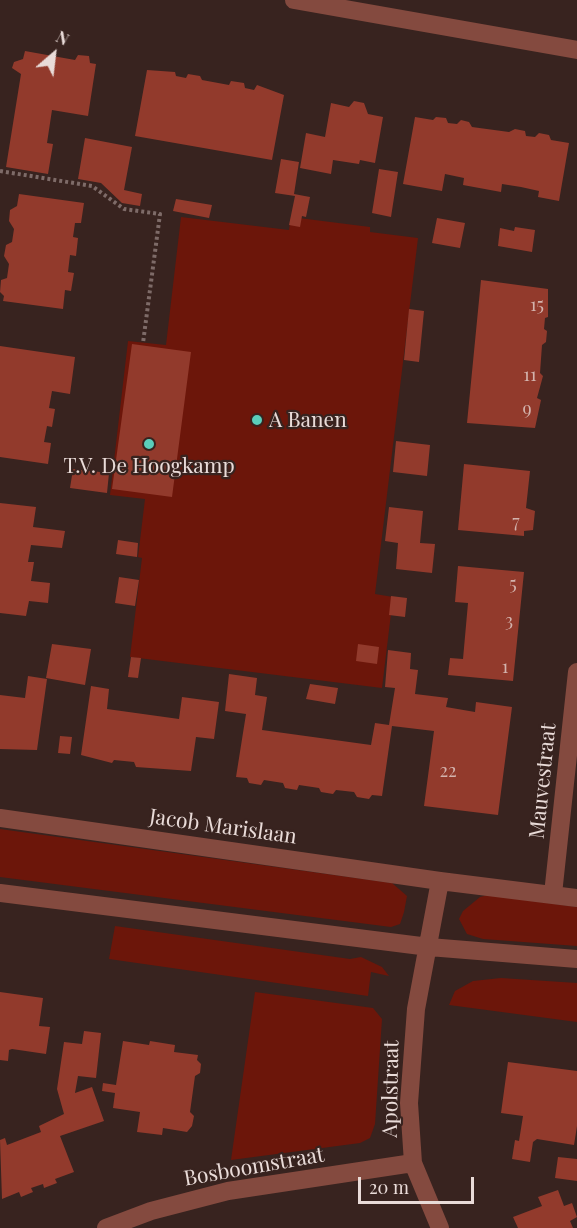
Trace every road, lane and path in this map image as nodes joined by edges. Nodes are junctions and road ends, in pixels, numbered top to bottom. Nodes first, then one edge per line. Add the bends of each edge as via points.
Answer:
1 (294, 0) edge
2 (577, 50) edge
3 (0, 171) edge
4 (143, 343) dead end
5 (577, 672) edge
6 (0, 818) edge
7 (440, 881) junction
8 (0, 893) edge
9 (553, 894) junction
10 (577, 898) edge
11 (429, 947) junction
12 (577, 959) edge
13 (412, 1163) junction
14 (106, 1228) edge
15 (440, 1228) edge

1 - 2 street
3 - 4 path via 92,186 124,209 160,214
5 - 9 street, Mauvestraat
6 - 7 street, Jacob Marislaan
7 - 9 street, Jacob Marislaan
7 - 11 street
8 - 11 street
9 - 10 street, Jacob Marislaan
11 - 12 street
11 - 13 street, Apolstraat via 416,1009 409,1103
13 - 14 street, Bosboomstraat via 228,1191 151,1211
13 - 15 street, Apolstraat

